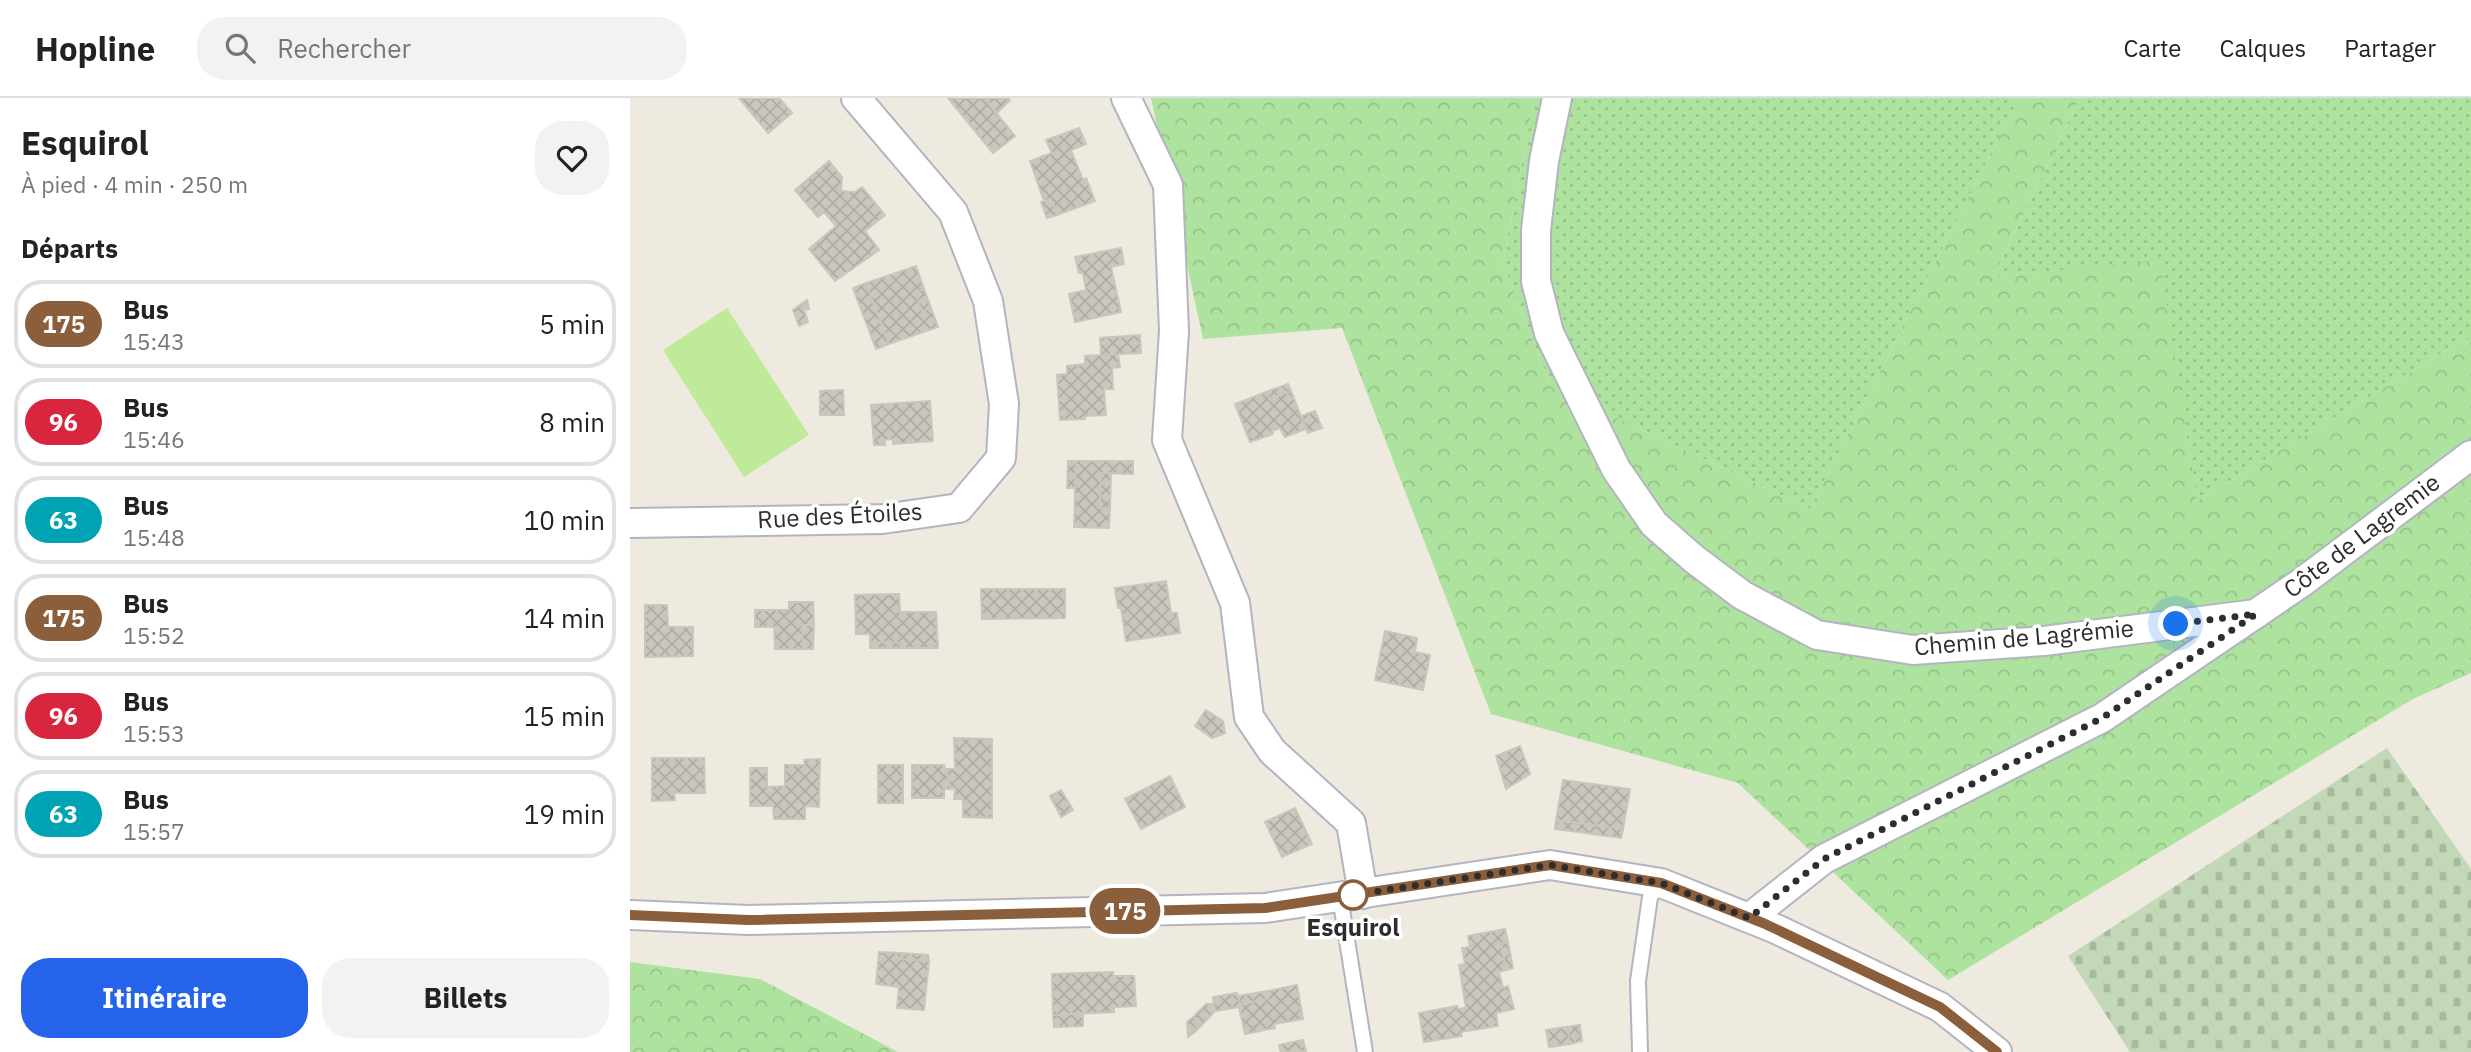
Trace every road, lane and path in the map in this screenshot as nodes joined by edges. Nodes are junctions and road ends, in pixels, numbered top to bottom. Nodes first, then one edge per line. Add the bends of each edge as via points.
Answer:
1 (856, 98) edge
2 (1126, 98) edge
3 (1557, 98) edge
4 (2471, 455) edge
5 (630, 523) edge
6 (2256, 614) junction
7 (1661, 883) junction
8 (1352, 895) junction
9 (630, 915) edge
10 (1749, 918) junction
11 (1365, 1052) edge
12 (1640, 1052) edge
13 (1997, 1052) edge

1 - 5 street, Rue des Étoiles via 953,212 988,301 1004,404 1001,458 959,508 883,519
2 - 8 street via 1168,185 1174,331 1167,440 1235,603 1249,717 1272,751 1351,823
3 - 6 street, Chemin de Lagrémie via 1536,230 1536,281 1549,333 1616,469 1654,524 1733,588 1817,635 1913,650 2044,641
4 - 6 street, Côte de Lagremie
6 - 10 street, Côte de Lagremie via 2102,718 1824,859
7 - 8 street via 1550,865
7 - 10 street
7 - 12 lane via 1650,897 1638,981
8 - 9 street via 1265,908 748,920
8 - 11 lane
10 - 13 street via 1940,1007

